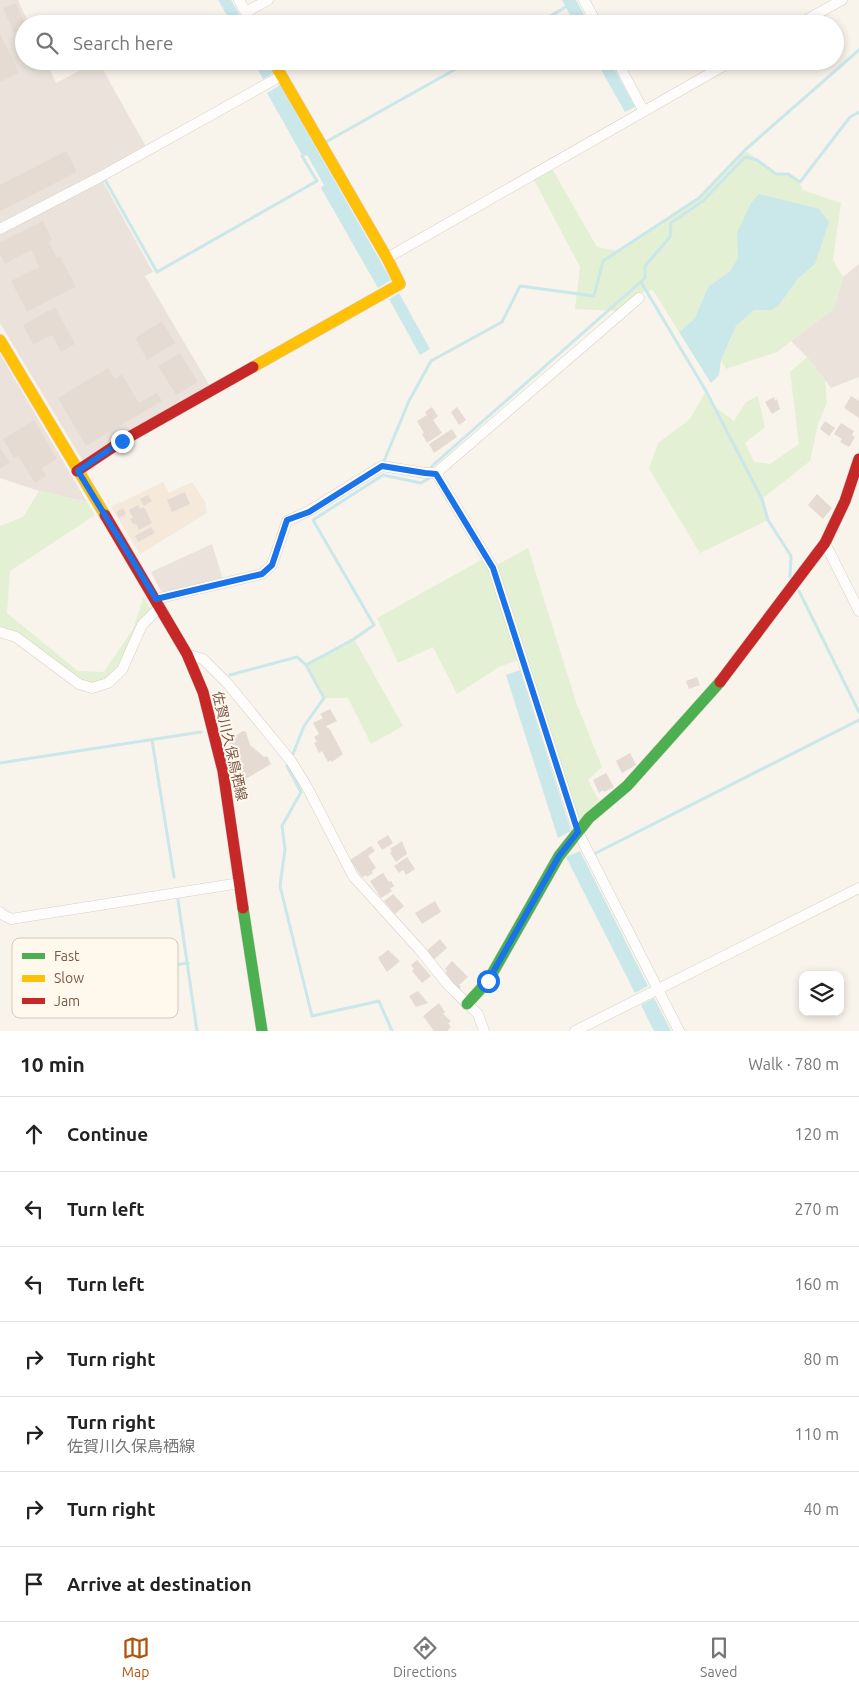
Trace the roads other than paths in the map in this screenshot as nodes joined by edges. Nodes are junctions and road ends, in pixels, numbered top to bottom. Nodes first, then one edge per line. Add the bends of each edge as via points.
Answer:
1 (239, 0) edge
2 (268, 0) edge
3 (842, 0) edge
4 (586, 1) edge
5 (246, 12) junction
6 (248, 15) edge
7 (593, 15) edge
8 (815, 15) edge
9 (278, 70) edge
10 (622, 70) edge
11 (716, 70) edge
12 (281, 76) junction
13 (644, 110) junction
14 (0, 229) edge
15 (387, 258) junction
16 (639, 298) dead end
17 (0, 340) edge
18 (859, 459) edge
19 (78, 471) junction
20 (431, 473) junction
21 (825, 543) junction
22 (158, 603) junction
23 (859, 611) edge
24 (0, 632) edge
25 (187, 654) junction
26 (571, 840) junction
27 (240, 883) junction
28 (859, 888) edge
29 (0, 912) edge
30 (649, 994) junction
31 (467, 1004) junction
32 (262, 1031) edge
33 (484, 1031) edge
34 (575, 1031) edge
35 (679, 1031) edge

1 - 5 street
2 - 5 street
3 - 8 street
4 - 7 street
5 - 6 street
9 - 12 street
10 - 13 street
11 - 13 street
12 - 14 street
12 - 15 street
13 - 15 street
15 - 19 street via 400,284 122,441
16 - 20 street
17 - 19 street, 佐賀川久保鳥栖線
18 - 21 street via 845,501
19 - 22 street, 佐賀川久保鳥栖線
20 - 22 street via 382,466 309,512 287,520 272,565 262,574
20 - 26 street via 493,568
21 - 23 street
21 - 26 street via 712,692 627,786 589,818
22 - 24 street via 142,626 122,670 108,683 92,688 79,684 16,637
22 - 25 street, 佐賀川久保鳥栖線
25 - 27 street, 佐賀川久保鳥栖線 via 203,692 223,771
25 - 31 street via 203,659 228,684 291,761 353,876
26 - 30 street
26 - 31 street via 488,981
27 - 29 street via 11,918
27 - 32 street, 佐賀川久保鳥栖線
28 - 30 street
30 - 34 street
30 - 35 street
31 - 33 street via 478,1014

